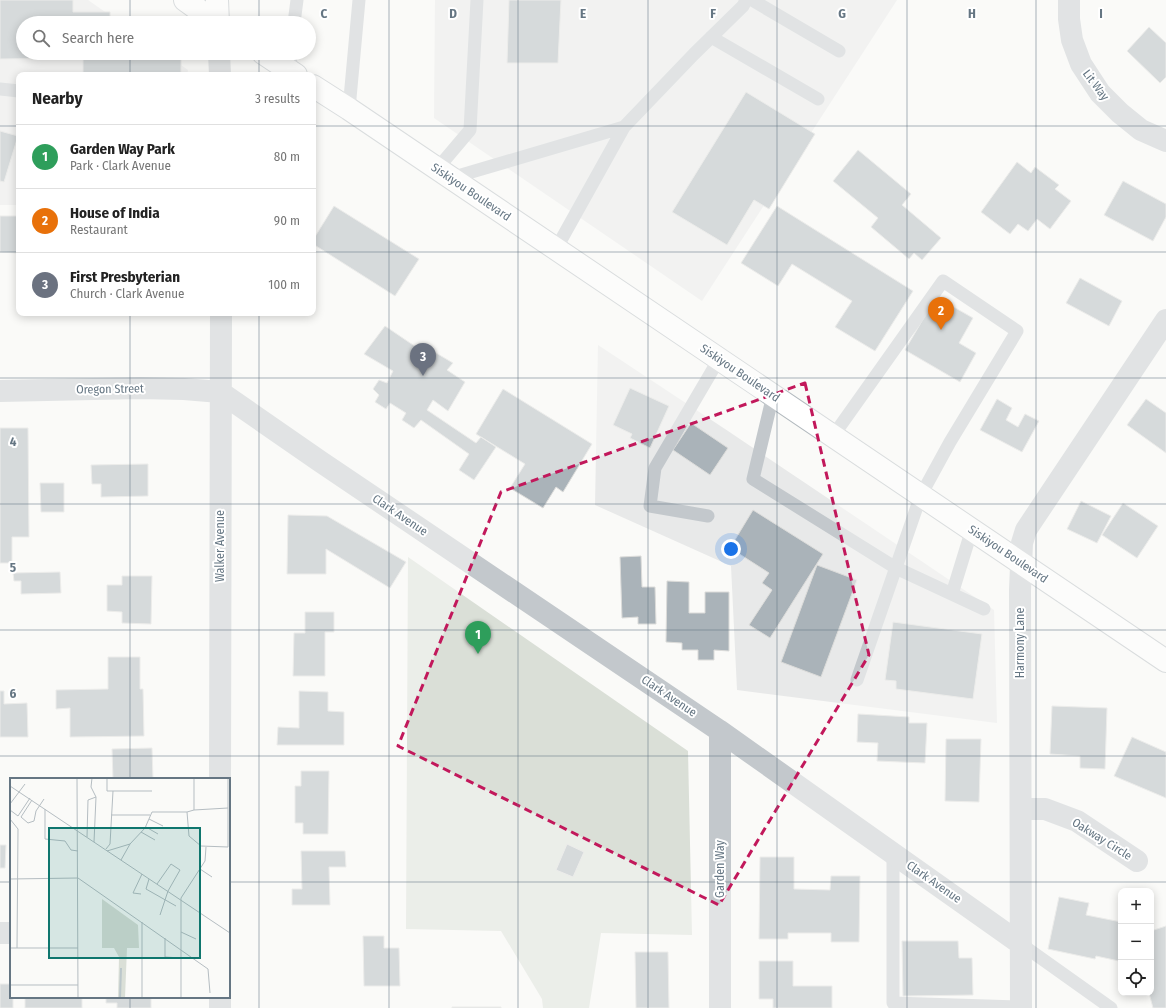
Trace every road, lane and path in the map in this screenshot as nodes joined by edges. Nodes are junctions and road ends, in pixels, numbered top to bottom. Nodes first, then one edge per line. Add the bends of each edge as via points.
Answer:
1 (185, 0) edge
2 (217, 0) edge
3 (297, 0) edge
4 (359, 0) edge
5 (477, 0) edge
6 (746, 0) edge
7 (752, 0) edge
8 (1069, 0) edge
9 (207, 16) edge
10 (217, 16) edge
11 (295, 16) edge
12 (711, 37) junction
13 (839, 51) dead end
14 (219, 60) edge
15 (279, 60) edge
16 (292, 66) edge
17 (220, 72) edge
18 (316, 88) edge
19 (0, 89) edge
20 (16, 91) edge
21 (818, 99) dead end
22 (349, 109) junction
23 (624, 127) junction
24 (1166, 140) edge
25 (444, 174) junction
26 (556, 249) junction
27 (220, 316) edge
28 (1166, 320) edge
29 (720, 359) junction
30 (0, 391) edge
31 (220, 392) junction
32 (773, 395) junction
33 (833, 436) junction
34 (922, 495) junction
35 (708, 516) dead end
36 (972, 529) junction
37 (1021, 563) junction
38 (896, 568) junction
39 (952, 594) junction
40 (984, 609) dead end
41 (1166, 661) edge
42 (857, 680) dead end
43 (720, 731) junction
44 (220, 778) edge
45 (1020, 808) junction
46 (893, 853) junction
47 (1137, 861) dead end
48 (1020, 944) junction
49 (720, 1008) edge
50 (1021, 1008) edge
51 (1111, 1008) edge

1 - 9 main road
2 - 10 main road
3 - 11 lane
4 - 22 lane
5 - 25 lane via 470,130
6 - 12 lane
7 - 13 lane
8 - 24 street, Lit Way via 1072,40 1081,64 1100,93 1141,130
12 - 21 lane
12 - 23 lane
14 - 17 street
15 - 16 main road
18 - 22 main road, Siskiyou Boulevard
19 - 20 lane
22 - 25 main road, Siskiyou Boulevard
23 - 25 lane
23 - 26 lane
25 - 26 main road, Siskiyou Boulevard
26 - 29 main road, Siskiyou Boulevard
27 - 31 street, Walker Avenue
28 - 37 street, Harmony Lane via 1026,530 1022,543
29 - 32 main road, Siskiyou Boulevard
29 - 35 lane via 655,468 650,506
30 - 31 street, Oregon Street via 140,388
31 - 43 street, Clark Avenue
31 - 44 street, Walker Avenue
32 - 33 main road, Siskiyou Boulevard
32 - 38 lane via 753,479
33 - 34 main road, Siskiyou Boulevard
33 - 34 lane via 943,281 1017,331 950,442
34 - 36 main road, Siskiyou Boulevard
34 - 38 lane
36 - 37 main road, Siskiyou Boulevard
36 - 39 lane
37 - 41 main road, Siskiyou Boulevard
37 - 45 street, Harmony Lane
38 - 39 lane
38 - 42 lane
39 - 40 lane
43 - 46 street, Clark Avenue
43 - 49 street, Garden Way
45 - 47 street, Oakway Circle via 1045,809 1077,821
45 - 48 street, Harmony Lane
46 - 48 street, Clark Avenue
46 - 50 lane via 893,1003
48 - 50 street, Harmony Lane
48 - 51 lane, Clark Avenue

